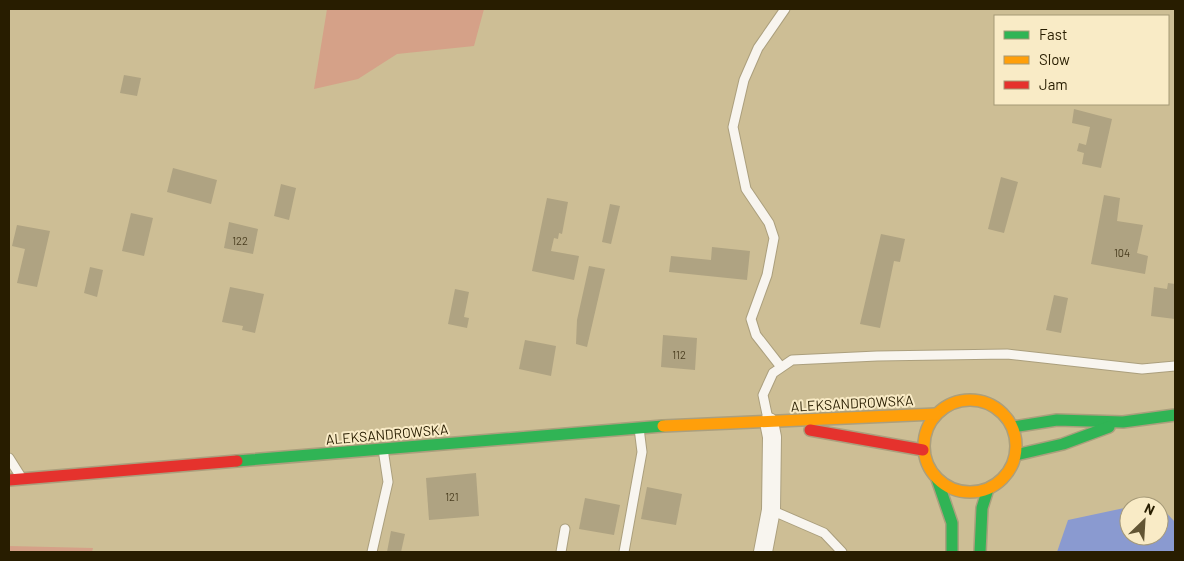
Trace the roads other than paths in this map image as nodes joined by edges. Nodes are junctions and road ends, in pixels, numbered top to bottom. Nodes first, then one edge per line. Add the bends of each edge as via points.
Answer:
1 (785, 9) edge
2 (1175, 366) edge
3 (781, 367) junction
4 (936, 414) junction
5 (1175, 416) edge
6 (769, 422) junction
7 (1123, 422) junction
8 (1013, 427) junction
9 (639, 428) junction
10 (384, 449) junction
11 (924, 450) junction
12 (1016, 455) junction
13 (9, 458) edge
14 (22, 479) junction
15 (937, 479) junction
16 (9, 480) edge
17 (988, 489) junction
18 (771, 510) junction
19 (565, 528) dead end
20 (372, 552) edge
21 (562, 552) edge
22 (624, 552) edge
23 (763, 552) edge
24 (842, 552) edge
25 (952, 552) edge
26 (980, 552) edge

1 - 3 lane via 758,48 744,80 733,127 746,189 769,223 774,238 767,275 751,319 756,335
2 - 3 lane via 1142,368 1007,354 816,358 792,360
3 - 6 lane via 773,373 763,395
4 - 6 main road, ALEKSANDROWSKA
4 - 8 main road via 955,402 978,399 998,409
4 - 11 main road via 928,424
5 - 7 main road
6 - 9 main road, ALEKSANDROWSKA
6 - 11 main road, ALEKSANDROWSKA
6 - 18 street via 772,437
7 - 8 main road via 1057,420
7 - 12 main road via 1063,444
8 - 12 main road
9 - 10 main road, ALEKSANDROWSKA
9 - 22 lane via 642,452
10 - 14 main road, ALEKSANDROWSKA
10 - 20 lane via 388,482
11 - 15 main road via 930,470
12 - 17 main road via 1006,475
13 - 14 lane
14 - 16 main road, ALEKSANDROWSKA
15 - 17 main road via 961,491
15 - 25 main road via 952,523
17 - 26 main road via 982,508
18 - 23 street
18 - 24 lane via 824,533
19 - 21 lane

